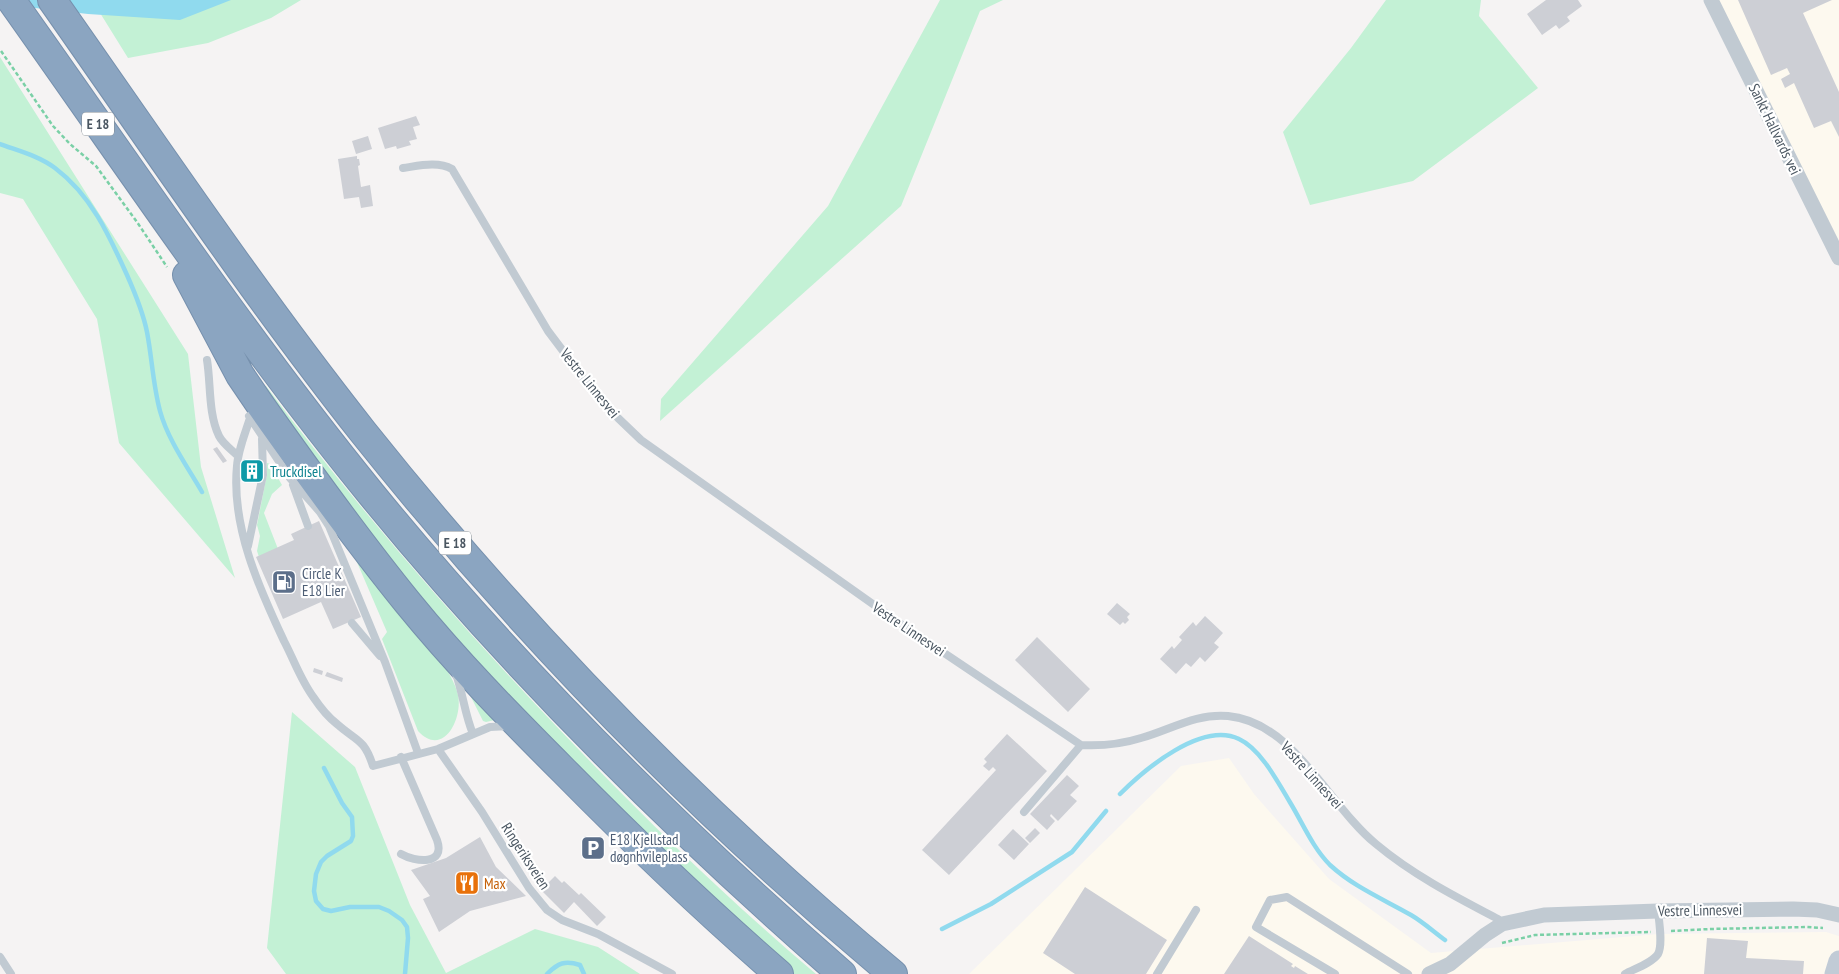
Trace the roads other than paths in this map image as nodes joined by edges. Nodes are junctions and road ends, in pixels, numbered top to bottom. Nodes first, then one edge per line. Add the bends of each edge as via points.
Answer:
1 (11, 0) edge
2 (52, 0) edge
3 (1711, 0) edge
4 (403, 168) dead end
5 (154, 202) junction
6 (1839, 258) edge
7 (207, 360) dead end
8 (248, 410) dead end
9 (250, 418) junction
10 (262, 437) junction
11 (238, 456) junction
12 (290, 478) junction
13 (308, 526) dead end
14 (247, 550) junction
15 (352, 623) dead end
16 (449, 650) junction
17 (385, 662) junction
18 (520, 727) junction
19 (474, 734) junction
20 (1081, 745) junction
21 (438, 748) junction
22 (418, 753) junction
23 (401, 757) junction
24 (1024, 812) dead end
25 (401, 854) dead end
26 (1196, 910) dead end
27 (1658, 911) junction
28 (1839, 915) edge
29 (1502, 924) junction
30 (0, 956) edge
31 (1839, 961) edge
32 (11, 974) edge
33 (672, 974) edge
34 (779, 974) edge
35 (842, 974) edge
36 (893, 974) edge
37 (1157, 974) edge
38 (1335, 974) edge
39 (1408, 974) edge
40 (1428, 974) edge
41 (1625, 974) edge
42 (1835, 974) edge

1 - 5 highway, E 18
2 - 36 highway, E 18 via 317,372 406,485 484,576 652,755 756,854
3 - 6 street, Sankt Hallvards vei
4 - 20 lane, Vestre Linnesvei via 446,165 452,169 548,331 597,396 641,440 901,624
5 - 16 highway, E 18 via 176,257 214,324 243,388 408,602
5 - 35 highway, E 18 via 218,294 334,447 470,610 634,783 738,882
7 - 11 lane via 216,426 224,443
8 - 9 lane
9 - 10 lane
9 - 11 lane
10 - 12 lane
10 - 14 lane via 263,475
11 - 14 lane via 237,499
12 - 13 lane
12 - 17 lane via 329,526
14 - 23 lane via 264,598 304,682 324,711 360,740 368,750 373,766
15 - 17 lane
16 - 18 highway, E 18
16 - 19 lane
17 - 22 lane
18 - 19 lane via 499,726
18 - 34 highway, E 18 via 635,842
19 - 21 lane
20 - 24 lane
20 - 29 lane, Vestre Linnesvei via 1112,744 1141,738 1210,716 1229,716 1256,724 1290,748 1374,843 1404,866
21 - 22 lane
21 - 33 lane, Ringeriksveien via 539,902 553,914
22 - 23 lane
23 - 25 lane via 438,848 427,860 417,861
26 - 37 lane
27 - 28 street, Vestre Linnesvei via 1793,909
27 - 29 street, Vestre Linnesvei via 1544,915
27 - 41 lane via 1658,954
29 - 40 street, Vestre Linnesvei via 1450,964
30 - 32 lane
31 - 42 main road
38 - 39 lane via 1256,927 1270,900 1286,897

